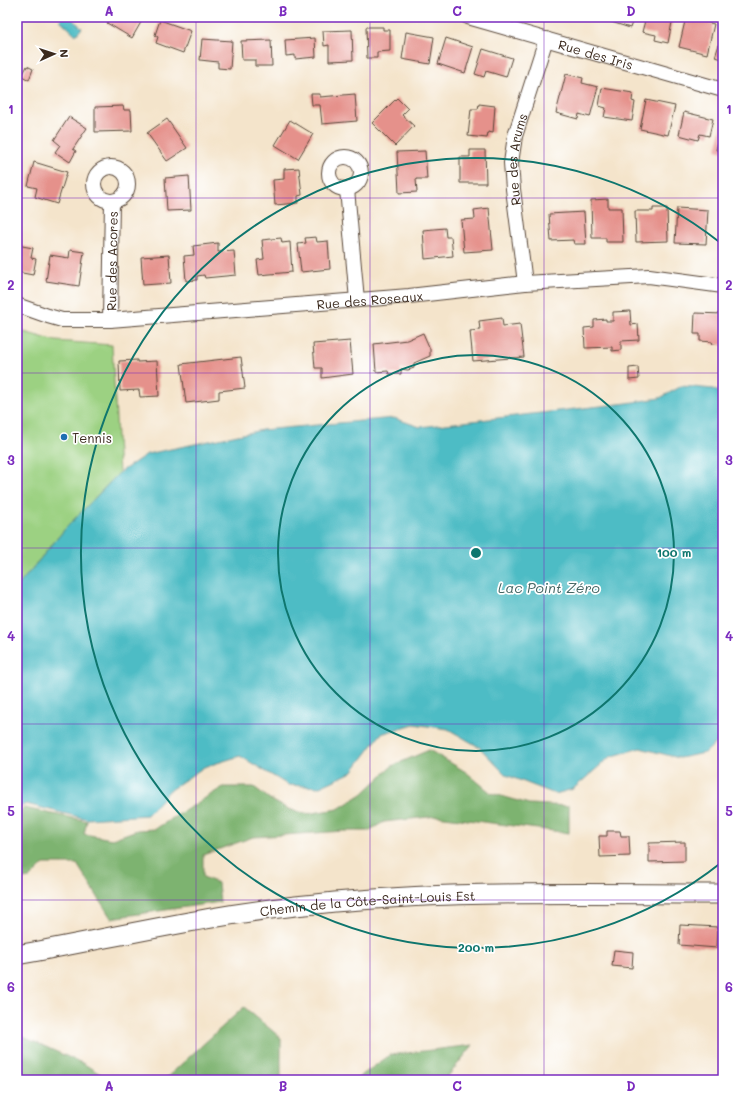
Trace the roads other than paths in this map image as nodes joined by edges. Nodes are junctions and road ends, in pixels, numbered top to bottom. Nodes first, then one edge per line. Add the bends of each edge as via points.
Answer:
1 (468, 17) edge
2 (546, 39) junction
3 (723, 90) edge
4 (347, 189) dead end
5 (112, 201) dead end
6 (525, 282) junction
7 (723, 286) edge
8 (357, 300) junction
9 (17, 305) edge
10 (110, 320) junction
11 (723, 894) edge
12 (17, 955) edge

1 - 2 street, Rue des Iris
2 - 3 street, Rue des Iris
2 - 6 street, Rue des Arums via 515,136 511,163
4 - 8 street
5 - 10 street, Rue des Acores
6 - 7 street, Rue des Roseaux via 649,276
6 - 8 street, Rue des Roseaux
8 - 10 street, Rue des Roseaux
9 - 10 street, Rue des Roseaux via 62,320
11 - 12 street, Chemin de la Côte-Saint-Louis Est via 478,895 349,900 220,916

